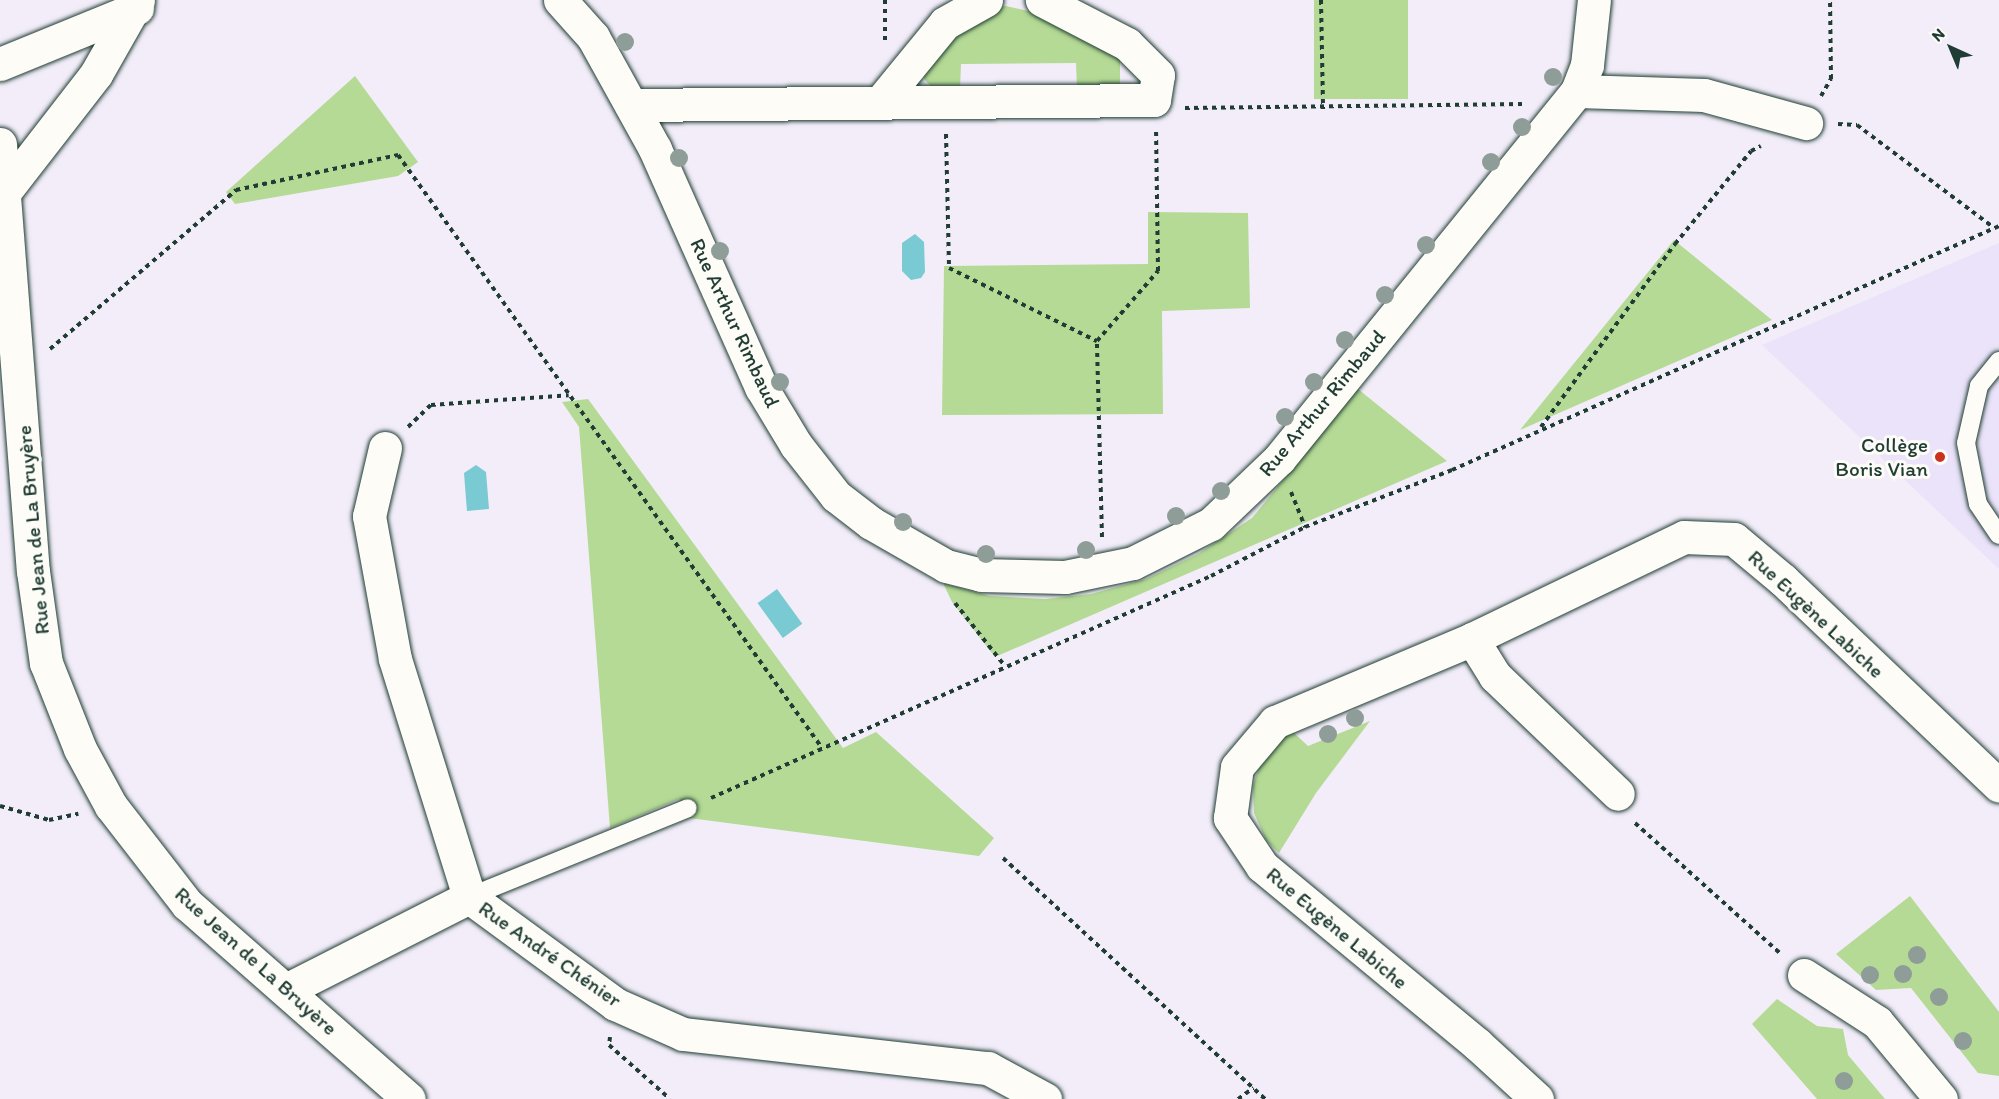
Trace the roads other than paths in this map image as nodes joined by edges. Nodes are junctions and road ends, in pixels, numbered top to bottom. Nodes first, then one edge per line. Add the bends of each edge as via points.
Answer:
1 (560, 0) edge
2 (986, 0) edge
3 (1042, 0) edge
4 (1594, 0) edge
5 (139, 4) edge
6 (0, 64) edge
7 (1577, 91) junction
8 (882, 100) junction
9 (631, 105) junction
10 (1806, 123) road end
11 (0, 144) edge
12 (3, 194) junction
13 (1999, 361) edge
14 (385, 448) road end
15 (1999, 535) edge
16 (1472, 639) junction
17 (1999, 786) edge
18 (1618, 794) road end
19 (688, 808) road end
20 (469, 897) junction
21 (1804, 975) road end
22 (286, 990) junction
23 (409, 1099) edge
24 (1045, 1099) edge
25 (1537, 1099) edge
26 (1941, 1099) edge

1 - 9 street, Rue Arthur Rimbaud via 593,37
2 - 8 street via 945,23
3 - 8 street via 1127,44 1158,75 1155,112
4 - 7 street, Rue Arthur Rimbaud via 1587,65
5 - 6 street
5 - 12 street via 96,74
7 - 9 street, Rue Arthur Rimbaud via 1279,459 1211,524 1133,563 1065,578 981,575 946,566 879,529 836,496 796,445 761,387 655,149
7 - 10 street via 1704,95
8 - 9 street
11 - 12 street, Rue Jean de La Bruyère
12 - 22 street, Rue Jean de La Bruyère via 33,571 46,663 80,749 111,806 187,904
13 - 15 lane via 1979,386 1966,443 1978,504
14 - 20 street, Rue André Chénier via 369,516 395,659
16 - 17 street, Rue Eugène Labiche via 1684,537 1734,539 1783,580
16 - 18 street via 1496,676
16 - 25 street, Rue Eugène Labiche via 1275,722 1237,767 1230,818 1262,866 1477,1044
19 - 20 lane
20 - 22 street
20 - 24 street, Rue André Chénier via 615,1004 683,1034 988,1068
21 - 26 street via 1877,1022
22 - 23 street, Rue Jean de La Bruyère

